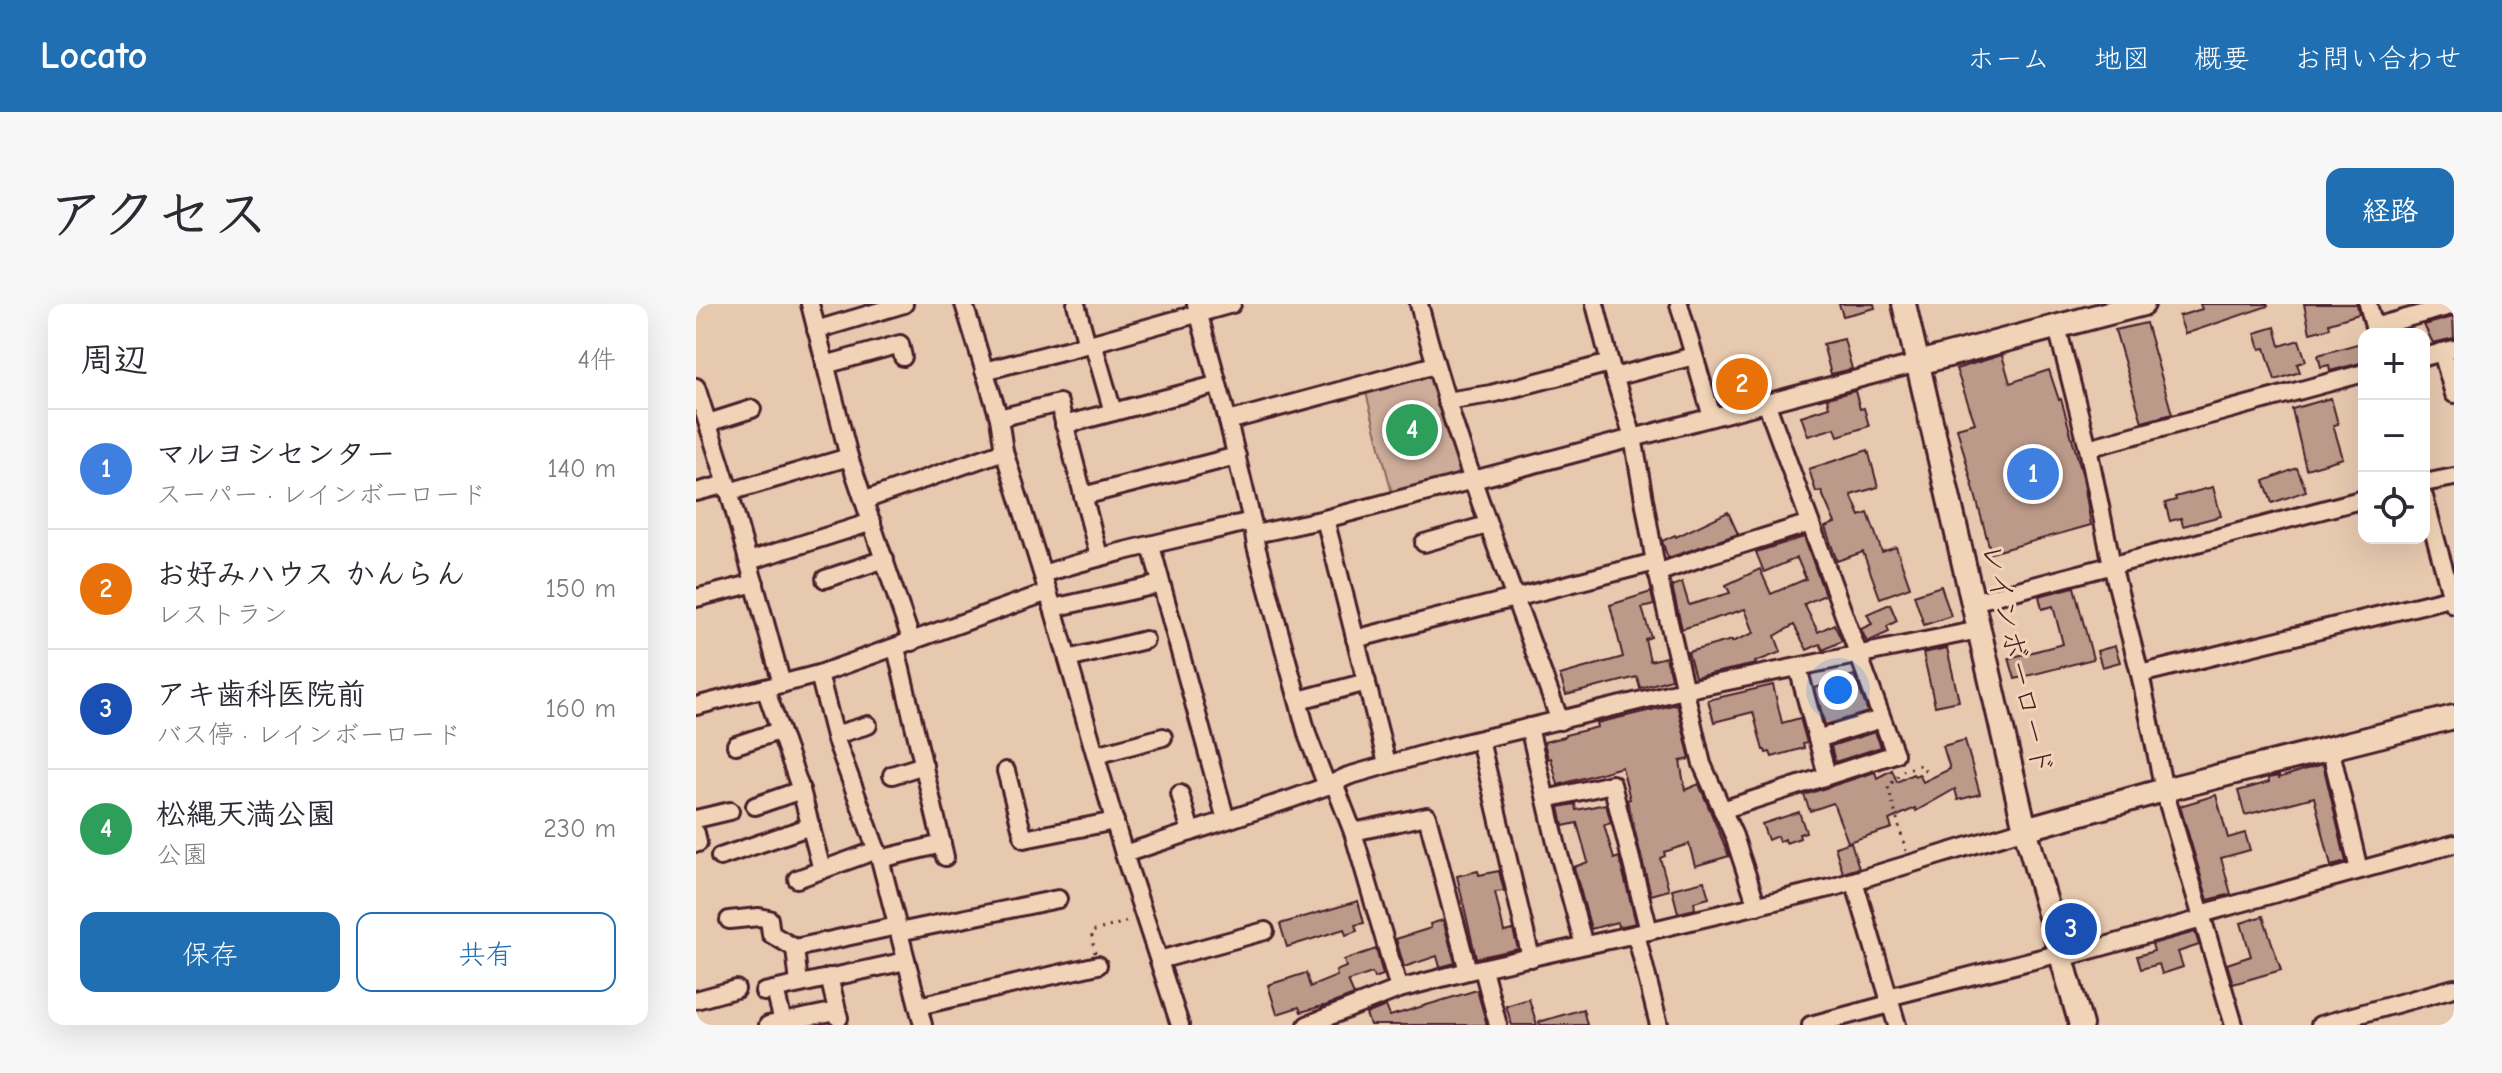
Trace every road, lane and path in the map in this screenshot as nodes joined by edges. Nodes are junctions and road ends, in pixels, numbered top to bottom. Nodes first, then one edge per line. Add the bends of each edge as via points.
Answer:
1 (810, 304) edge
2 (904, 304) edge
3 (964, 304) edge
4 (1076, 304) edge
5 (1232, 304) edge
6 (1419, 304) edge
7 (1595, 304) edge
8 (1679, 304) edge
9 (1904, 304) edge
10 (2143, 304) edge
11 (2368, 304) edge
12 (2454, 305) edge
13 (1198, 308) edge
14 (2069, 318) edge
15 (2374, 328) edge
16 (2381, 328) edge
17 (816, 330) junction
18 (1090, 344) junction
19 (2448, 351) edge
20 (1694, 356) junction
21 (903, 357) dead end
22 (1918, 363) junction
23 (825, 365) junction
24 (1435, 365) junction
25 (1612, 370) junction
26 (984, 371) junction
27 (2358, 375) edge
28 (1216, 385) junction
29 (696, 387) edge
30 (2454, 394) edge
31 (1446, 401) junction
32 (1766, 402) junction
33 (752, 409) dead end
34 (1113, 412) junction
35 (703, 414) edge
36 (1712, 417) junction
37 (999, 418) junction
38 (1228, 421) junction
39 (1064, 425) junction
40 (1633, 437) junction
41 (2088, 448) junction
42 (1004, 451) junction
43 (1237, 456) junction
44 (849, 457) junction
45 (2454, 477) edge
46 (1472, 479) junction
47 (2430, 482) edge
48 (728, 488) junction
49 (696, 492) edge
50 (1083, 496) junction
51 (865, 500) junction
52 (2358, 501) edge
53 (2430, 518) edge
54 (1325, 519) junction
55 (872, 522) junction
56 (1810, 523) junction
57 (1487, 525) junction
58 (1254, 527) junction
59 (1424, 543) dead end
60 (1151, 546) junction
61 (1099, 556) junction
62 (885, 559) junction
63 (749, 561) junction
64 (2112, 565) junction
65 (1656, 568) junction
66 (1043, 574) junction
67 (825, 579) dead end
68 (755, 583) junction
69 (1161, 584) junction
70 (696, 598) edge
71 (1516, 599) junction
72 (1050, 600) junction
73 (2453, 600) edge
74 (1973, 602) junction
75 (1979, 630) junction
76 (1355, 639) junction
77 (1145, 640) dead end
78 (912, 642) junction
79 (896, 648) junction
80 (1860, 654) junction
81 (1068, 659) junction
82 (1798, 668) junction
83 (819, 674) junction
84 (2140, 674) junction
85 (1367, 682) junction
86 (782, 684) junction
87 (765, 688) junction
88 (1684, 690) junction
89 (1299, 700) junction
90 (696, 706) edge
91 (2454, 717) edge
92 (1881, 719) junction
93 (1560, 721) junction
94 (868, 725) dead end
95 (1529, 727) junction
96 (779, 731) junction
97 (835, 735) junction
98 (1163, 737) dead end
99 (1817, 739) junction
100 (1480, 740) junction
101 (736, 745) dead end
102 (2330, 747) junction
103 (1096, 755) junction
104 (1387, 763) junction
105 (924, 765) junction
106 (1006, 771) dead end
107 (1927, 772) dead end
108 (892, 775) dead end
109 (1827, 775) junction
110 (1330, 785) junction
111 (801, 790) junction
112 (2164, 790) junction
113 (1180, 794) dead end
114 (1546, 799) junction
115 (755, 806) dead end
116 (1722, 810) junction
117 (730, 811) dead end
118 (696, 819) edge
119 (1226, 820) junction
120 (1115, 821) junction
121 (811, 826) junction
122 (2025, 829) junction
123 (1191, 832) junction
124 (1353, 832) junction
125 (2454, 844) edge
126 (879, 854) junction
127 (1124, 854) junction
128 (720, 857) dead end
129 (1909, 864) junction
130 (822, 870) junction
131 (2359, 870) junction
132 (797, 879) dead end
133 (1854, 881) junction
134 (1058, 899) dead end
135 (1757, 906) junction
136 (1144, 916) junction
137 (2201, 916) junction
138 (729, 920) dead end
139 (898, 929) junction
140 (1265, 931) dead end
141 (1642, 933) junction
142 (1584, 945) junction
143 (795, 948) junction
144 (2061, 956) junction
145 (1531, 958) junction
146 (1159, 960) junction
147 (906, 961) junction
148 (1098, 965) joint
149 (1475, 970) junction
150 (829, 977) junction
151 (799, 984) junction
152 (2454, 988) edge
153 (736, 989) dead end
154 (1399, 989) junction
155 (696, 1000) edge
156 (1889, 1000) junction
157 (918, 1006) junction
158 (775, 1023) edge
159 (923, 1025) edge
160 (1180, 1025) edge
161 (1307, 1025) edge
162 (1498, 1025) edge
163 (1659, 1025) edge
164 (1811, 1025) edge
165 (1897, 1025) edge
166 (2081, 1025) edge
167 (2234, 1025) edge
168 (2320, 1025) edge

1 - 17 street
2 - 17 street
3 - 26 street
4 - 18 street
5 - 13 street
6 - 24 street
7 - 25 street
8 - 20 street
9 - 22 street, レインボーロード
10 - 14 street
11 - 15 street
12 - 16 street
13 - 18 street
13 - 28 street
14 - 22 street
14 - 41 street
17 - 23 street
18 - 26 street
18 - 34 street
19 - 30 street
20 - 25 street
20 - 36 street
21 - 23 street via 900,344
22 - 32 street
22 - 74 street, レインボーロード
23 - 44 street
24 - 31 street
24 - 38 street
25 - 31 street
25 - 40 street
26 - 37 street
27 - 41 street
28 - 34 street
28 - 38 street
29 - 35 street
31 - 46 street
32 - 36 street
32 - 56 street
33 - 35 street
34 - 39 street
35 - 48 street
36 - 40 street
37 - 39 street via 1059,403
37 - 42 street
38 - 43 street
39 - 50 street
40 - 46 street
40 - 65 street
41 - 64 street
42 - 51 street
42 - 66 street
43 - 50 street
43 - 58 street
44 - 48 street
44 - 51 street
45 - 47 street
46 - 54 street
46 - 57 street
48 - 49 street
48 - 63 street
50 - 61 street
51 - 55 street
52 - 64 street
53 - 73 street
54 - 58 street
54 - 76 street
55 - 62 street
55 - 63 street
56 - 65 street
56 - 80 street
57 - 59 street
57 - 71 street
58 - 60 street
58 - 89 street
60 - 61 street
60 - 69 street
61 - 66 street
62 - 67 street
62 - 78 street
63 - 68 street
64 - 74 street
64 - 84 street
65 - 71 street
65 - 88 street
66 - 72 street
68 - 70 street
68 - 86 street
69 - 72 street
69 - 119 street
71 - 76 street
71 - 93 street
72 - 78 street
72 - 81 street
73 - 84 street
74 - 75 street, レインボーロード
75 - 80 street
75 - 122 street, レインボーロード
76 - 85 street
77 - 81 street
78 - 79 street
79 - 83 street
79 - 105 street
80 - 82 street
80 - 92 street
81 - 103 street
82 - 88 street
82 - 99 street
83 - 86 street
83 - 97 street
84 - 112 street
85 - 89 street
85 - 104 street
86 - 87 street
87 - 90 street
87 - 96 street
88 - 93 street
88 - 116 street via 1702,764
89 - 110 street via 1308,737
91 - 102 street
92 - 99 street
92 - 109 street via 1895,754
93 - 95 street
94 - 97 street
95 - 100 street
95 - 114 street
96 - 101 street
96 - 111 street
97 - 126 street
98 - 103 street
99 - 109 street
100 - 104 street
100 - 145 street
102 - 112 street
102 - 131 street
103 - 120 street
104 - 110 street
105 - 108 street
105 - 126 street via 944,850
106 - 120 street via 1024,839
107 - 129 path via 1920,765 1903,771 1888,787
109 - 116 street
110 - 119 street
110 - 124 street
111 - 115 street
111 - 121 street
112 - 122 street
112 - 137 street
113 - 123 street
114 - 141 street via 1612,784
114 - 142 street
116 - 135 street
117 - 118 street
119 - 123 street
120 - 127 street
121 - 128 street
121 - 130 street
122 - 129 street
122 - 144 street, レインボーロード
123 - 127 street
124 - 149 street via 1427,816
124 - 154 street
125 - 131 street
126 - 130 street
126 - 139 street
127 - 136 street
129 - 133 street
130 - 132 street
131 - 137 street
133 - 135 street
133 - 156 street
134 - 139 street
135 - 141 street
136 - 146 street
136 - 148 path via 1091,932
137 - 144 street
137 - 167 street
138 - 143 street via 769,919 771,934
139 - 143 street
139 - 147 street
140 - 146 street
141 - 142 street
141 - 163 street
142 - 145 street
143 - 151 street
144 - 156 street
144 - 166 street, レインボーロード
145 - 149 street
146 - 160 street
147 - 150 street
147 - 157 street
148 - 157 street
149 - 154 street
149 - 162 street
150 - 151 street
150 - 158 street via 838,1016
151 - 158 street via 769,991
152 - 168 street
153 - 155 street
154 - 161 street
156 - 164 street
156 - 165 street
157 - 159 street

